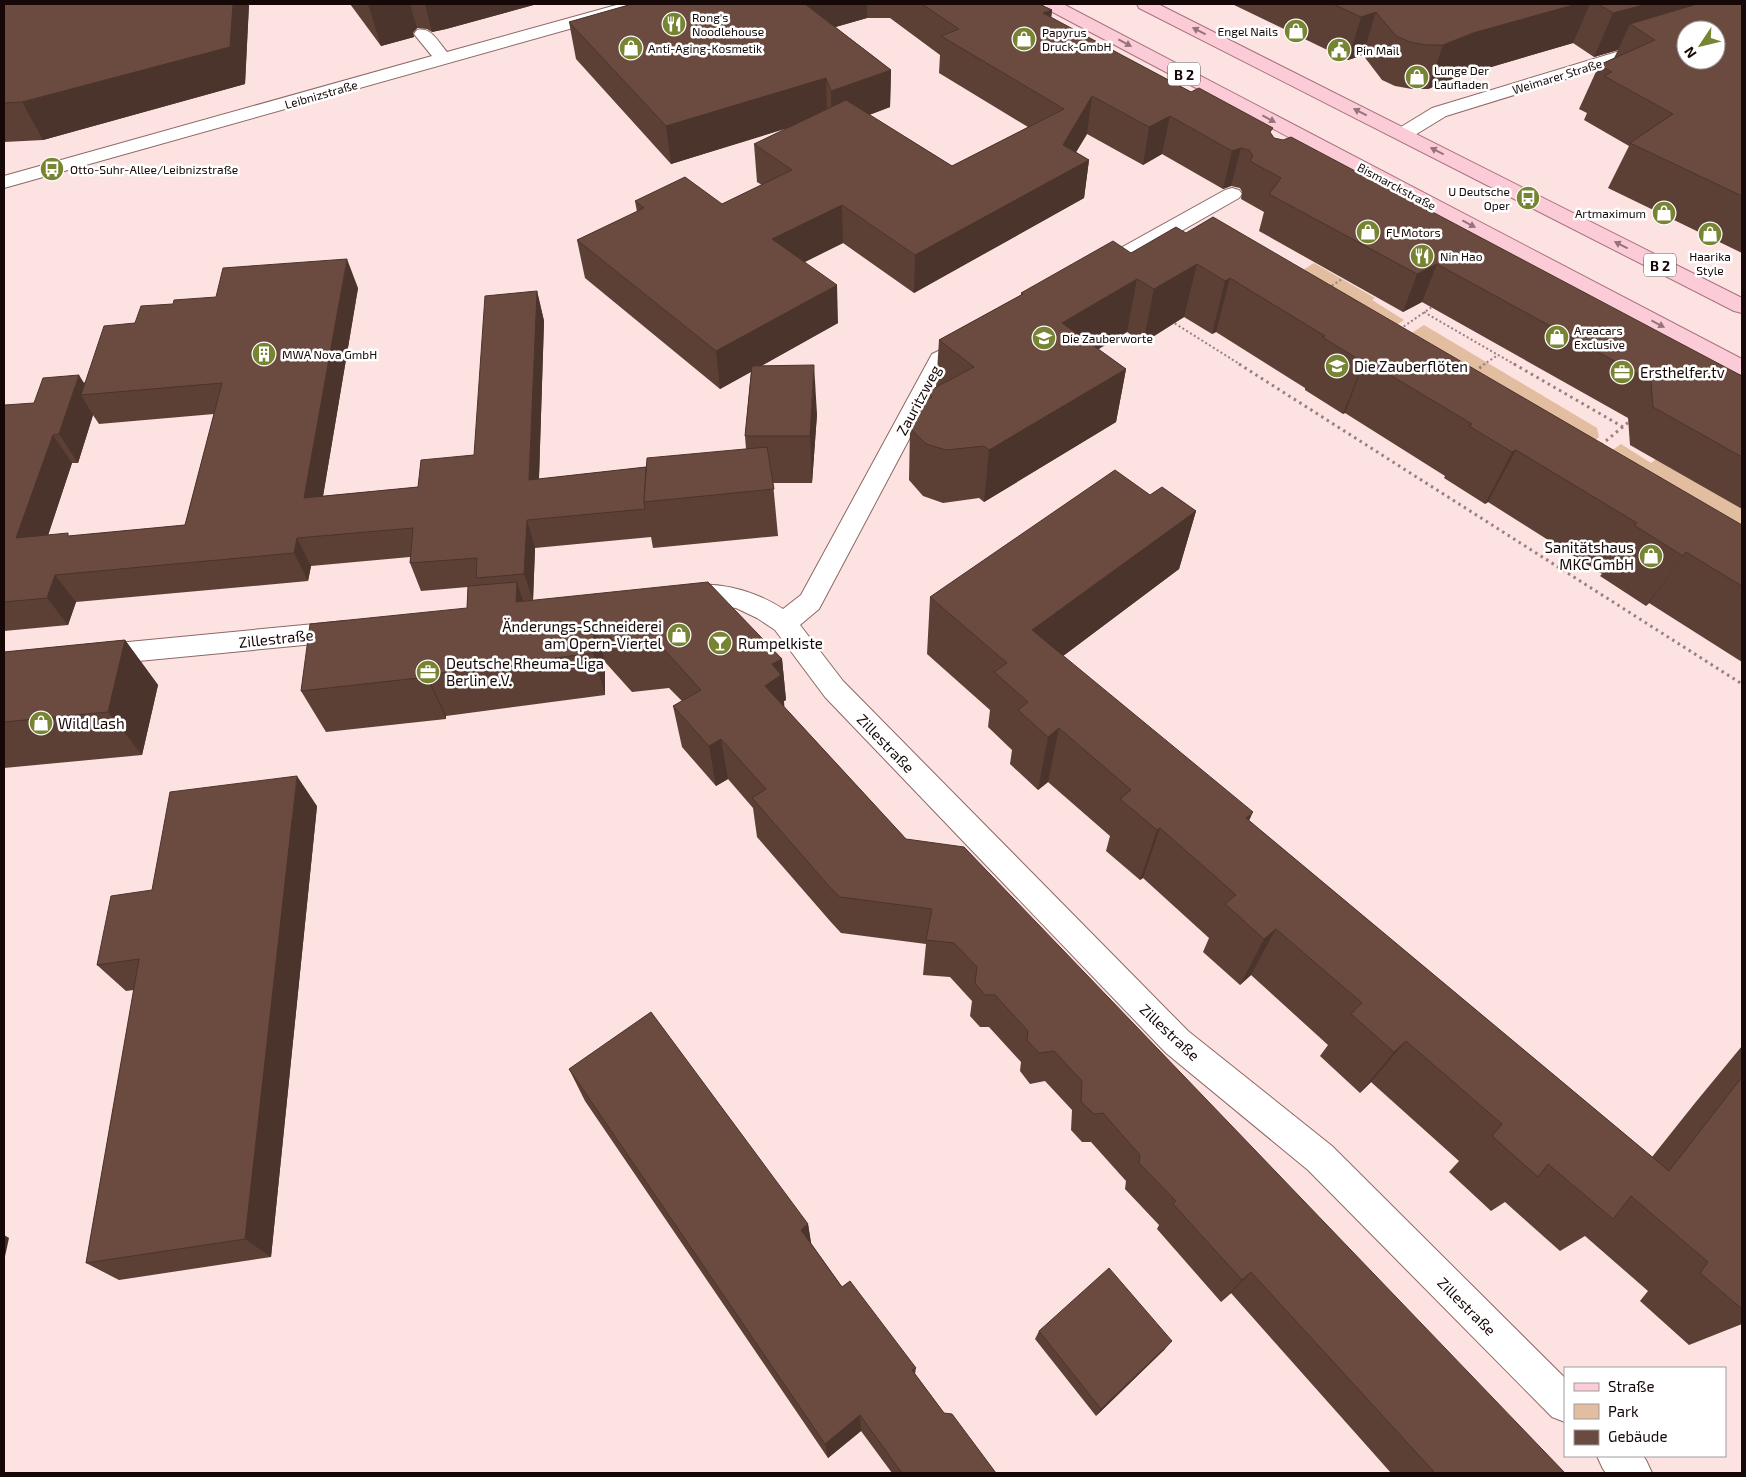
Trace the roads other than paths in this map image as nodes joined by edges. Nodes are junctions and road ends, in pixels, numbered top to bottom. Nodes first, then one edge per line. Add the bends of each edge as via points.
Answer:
1 (638, 4) edge
2 (1051, 4) edge
3 (1145, 4) edge
4 (423, 34) dead end
5 (1676, 39) edge
6 (444, 59) junction
7 (1403, 134) junction
8 (1317, 144) junction
9 (1298, 156) edge
10 (4, 182) edge
11 (1232, 194) dead end
12 (1076, 282) edge
13 (1742, 306) edge
14 (982, 335) edge
15 (1742, 368) edge
16 (665, 597) edge
17 (784, 623) junction
18 (370, 629) edge
19 (74, 657) edge
20 (1564, 1403) edge
21 (1617, 1457) edge
22 (1633, 1473) edge

1 - 6 street, Leibnizstraße
2 -> 8 main road, Bismarckstraße / B 2
7 -> 3 main road, B 2
4 - 6 street
5 - 7 street, Weimarer Straße via 1439,112
6 - 10 street, Leibnizstraße
13 -> 7 main road, B 2
8 - 9 street
8 -> 15 main road, Bismarckstraße / B 2
11 - 12 street
14 - 17 street, Zauritzweg via 940,359 810,602
16 - 17 street, Zillestraße via 708,594 741,599
17 - 20 street, Zillestraße via 834,689 1177,1042 1320,1158
18 - 19 street, Zillestraße
21 - 22 street

